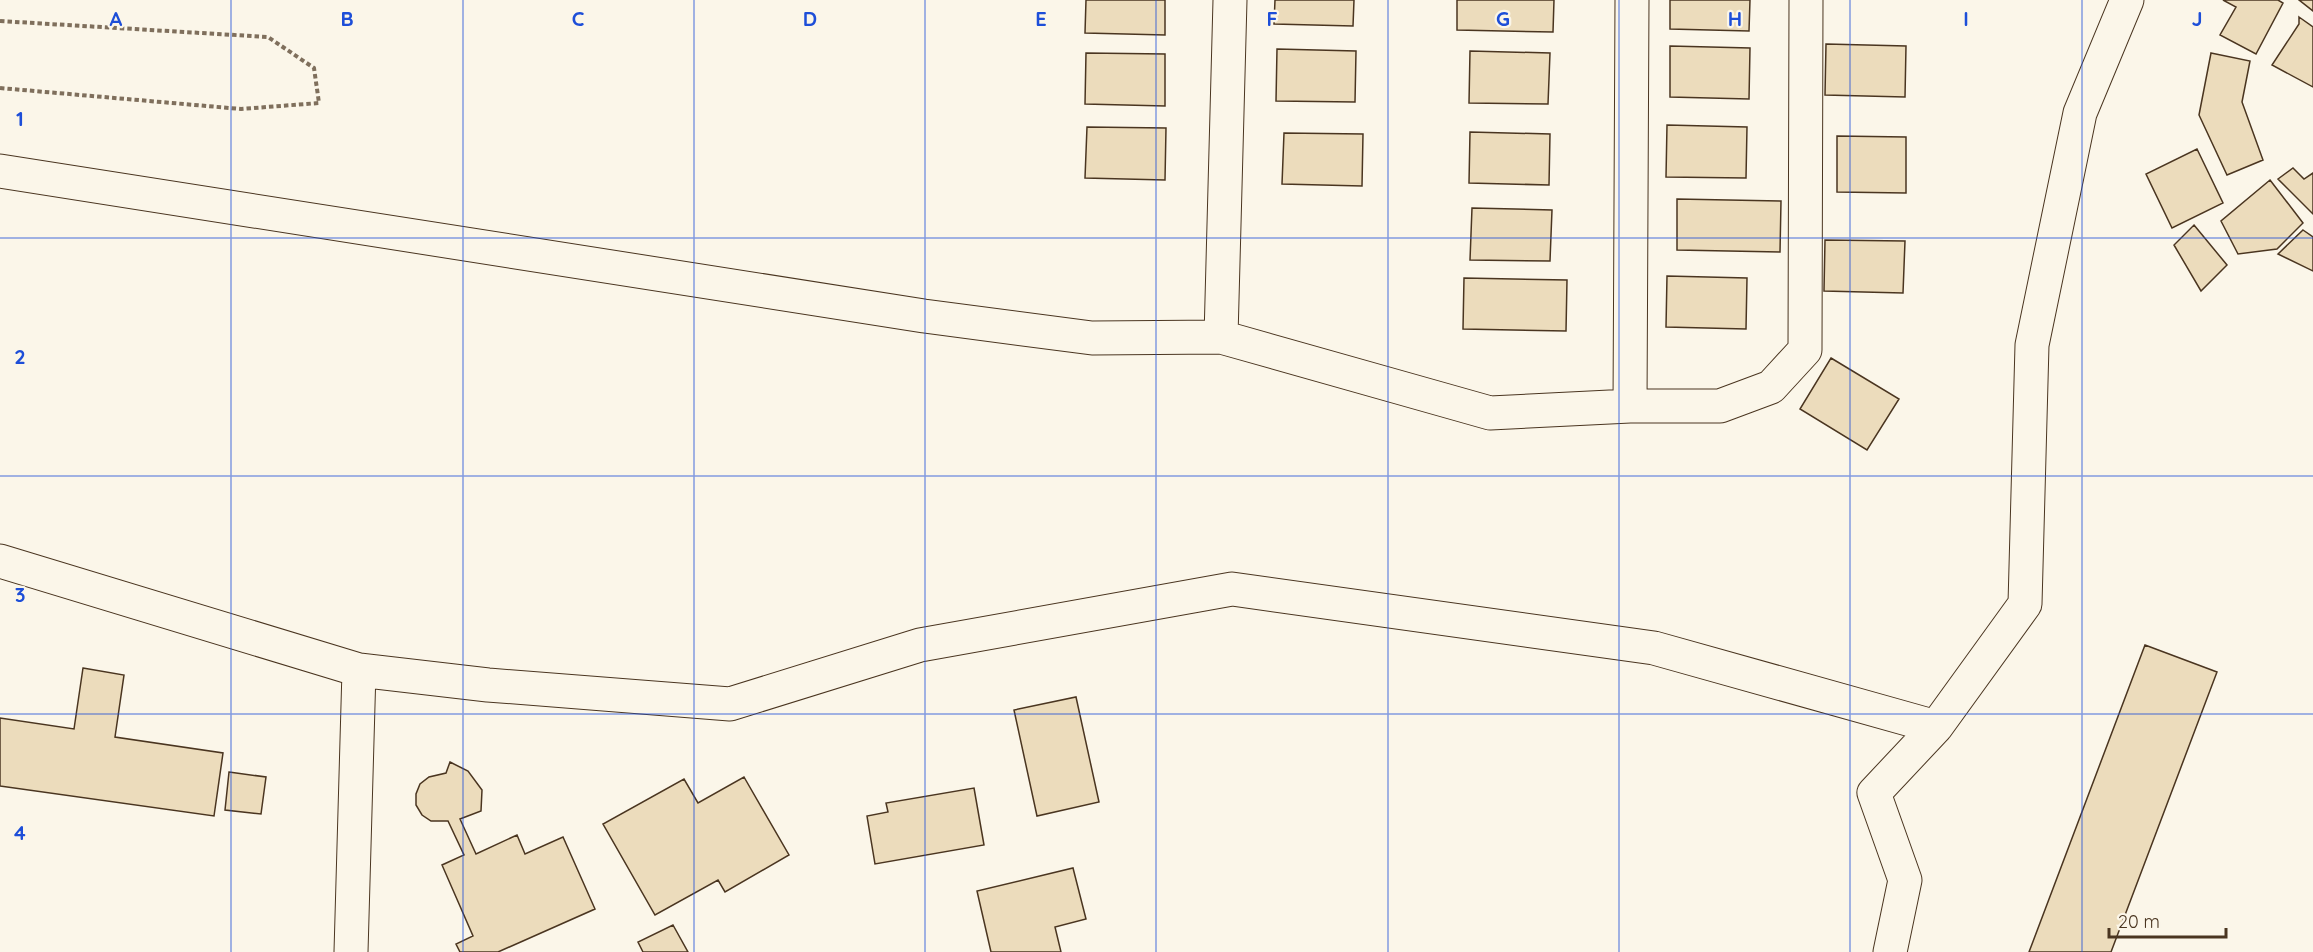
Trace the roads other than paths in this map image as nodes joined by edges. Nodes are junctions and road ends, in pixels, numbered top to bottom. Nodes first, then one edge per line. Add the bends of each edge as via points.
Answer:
1 (1230, 0) edge
2 (1632, 0) edge
3 (1806, 0) edge
4 (2127, 0) edge
5 (0, 171) edge
6 (1221, 337) junction
7 (1630, 406) junction
8 (0, 561) edge
9 (359, 670) junction
10 (1936, 727) junction
11 (351, 952) edge
12 (1890, 952) edge

1 - 6 street
2 - 7 street
3 - 7 street via 1805,350 1772,387 1720,406
4 - 10 street via 2080,113 2032,345 2025,604
5 - 6 street via 924,316 1092,338
6 - 7 street via 1490,413
8 - 9 street
9 - 10 street via 488,686 730,704 920,645 1232,589 1654,648
9 - 11 street
10 - 12 street via 1874,794 1905,880

